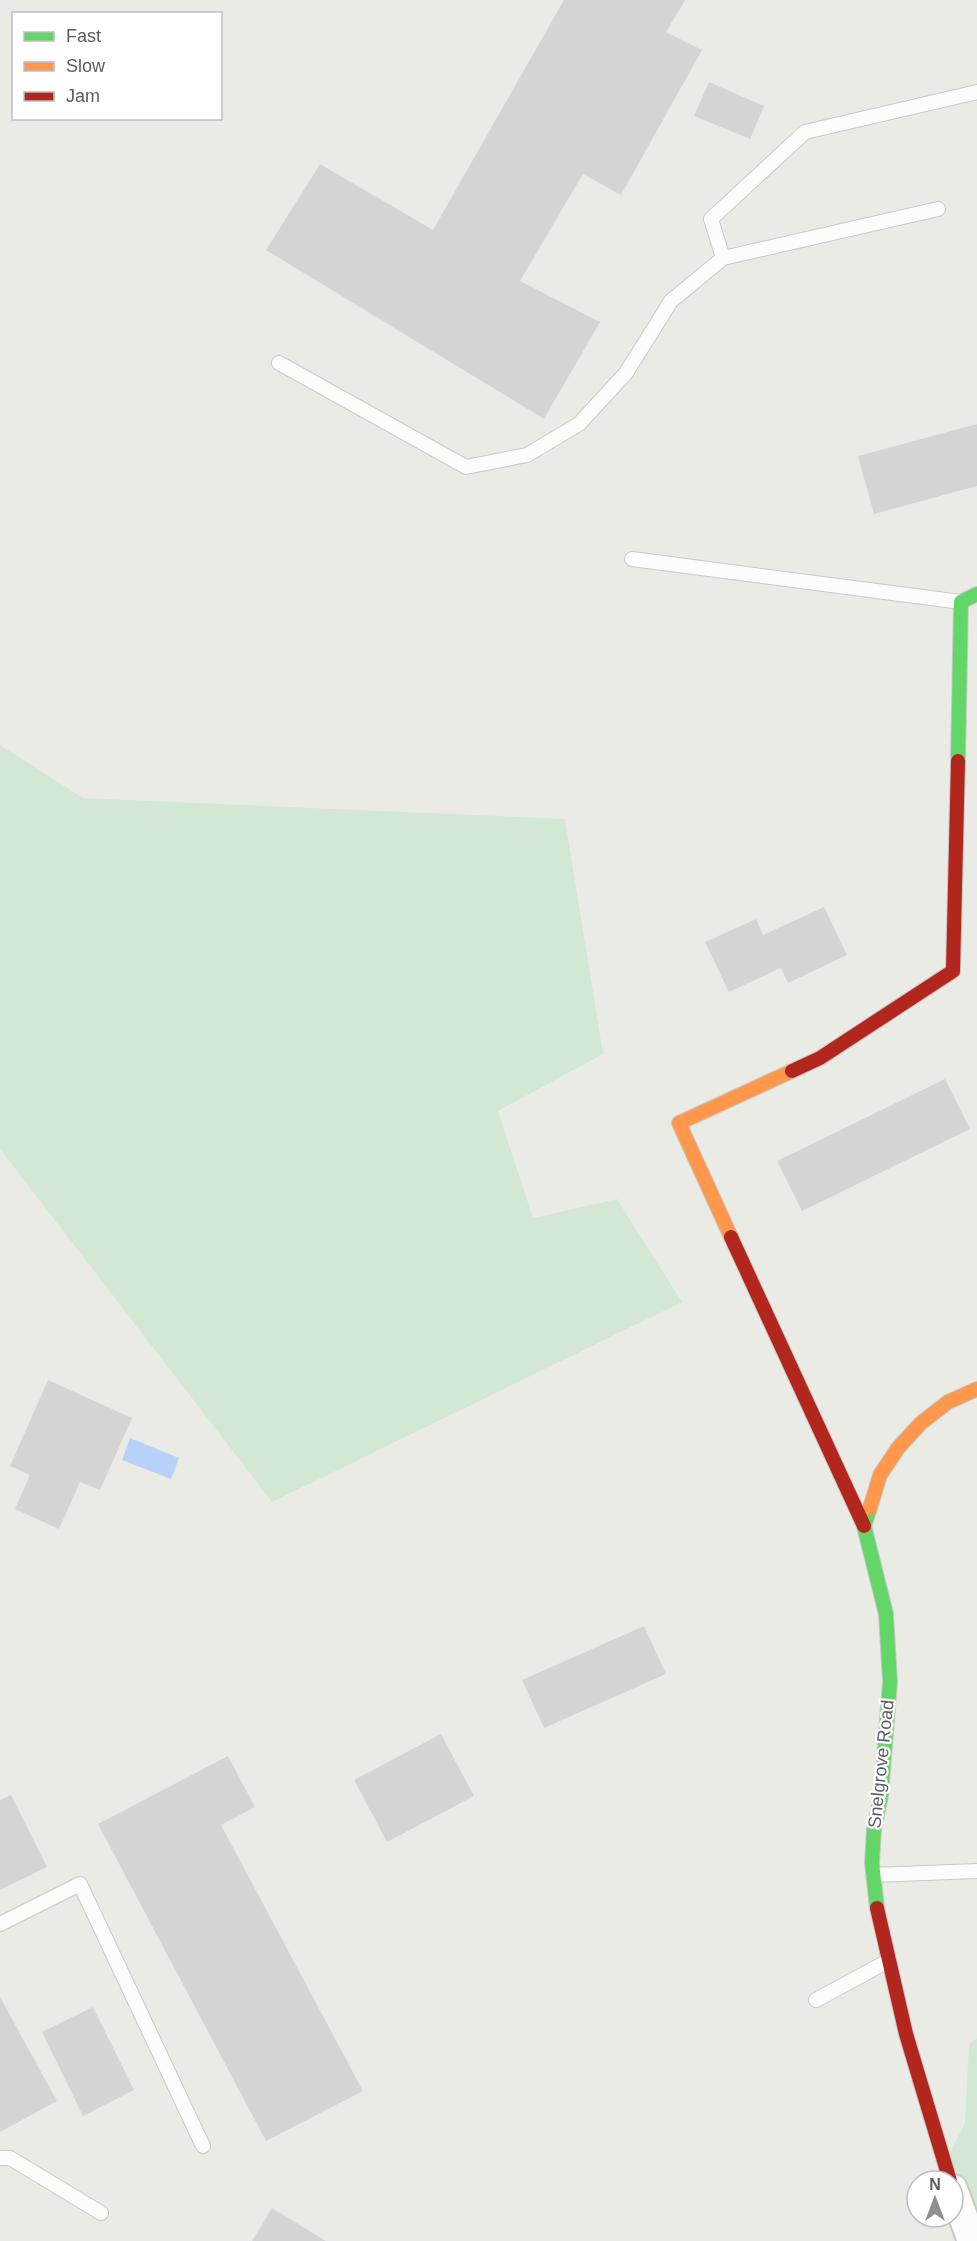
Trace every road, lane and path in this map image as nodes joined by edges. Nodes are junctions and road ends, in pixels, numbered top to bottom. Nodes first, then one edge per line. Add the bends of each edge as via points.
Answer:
1 (977, 92) edge
2 (938, 209) dead end
3 (723, 258) junction
4 (279, 363) dead end
5 (632, 559) dead end
6 (977, 594) edge
7 (961, 602) junction
8 (977, 1389) edge
9 (864, 1526) junction
10 (977, 1871) edge
11 (873, 1875) junction
12 (0, 1924) edge
13 (890, 1960) junction
14 (816, 2001) dead end
15 (203, 2146) dead end
16 (0, 2158) edge
17 (946, 2169) edge
18 (102, 2213) dead end
19 (965, 2222) edge
20 (972, 2241) edge

1 - 3 lane via 805,132 711,219
2 - 3 lane
3 - 4 lane via 670,301 626,373 579,424 527,455 466,467
5 - 7 lane
6 - 7 street
7 - 9 street, Snelgrove Road via 953,971 820,1058 679,1123
8 - 9 street via 948,1402 898,1448 880,1475
9 - 11 street, Snelgrove Road via 886,1614 890,1682 881,1796 874,1829
10 - 11 lane
11 - 13 street, Snelgrove Road
12 - 15 lane via 80,1884
13 - 14 lane
13 - 17 street, Snelgrove Road via 906,2034
16 - 18 lane via 10,2158
19 - 20 street

